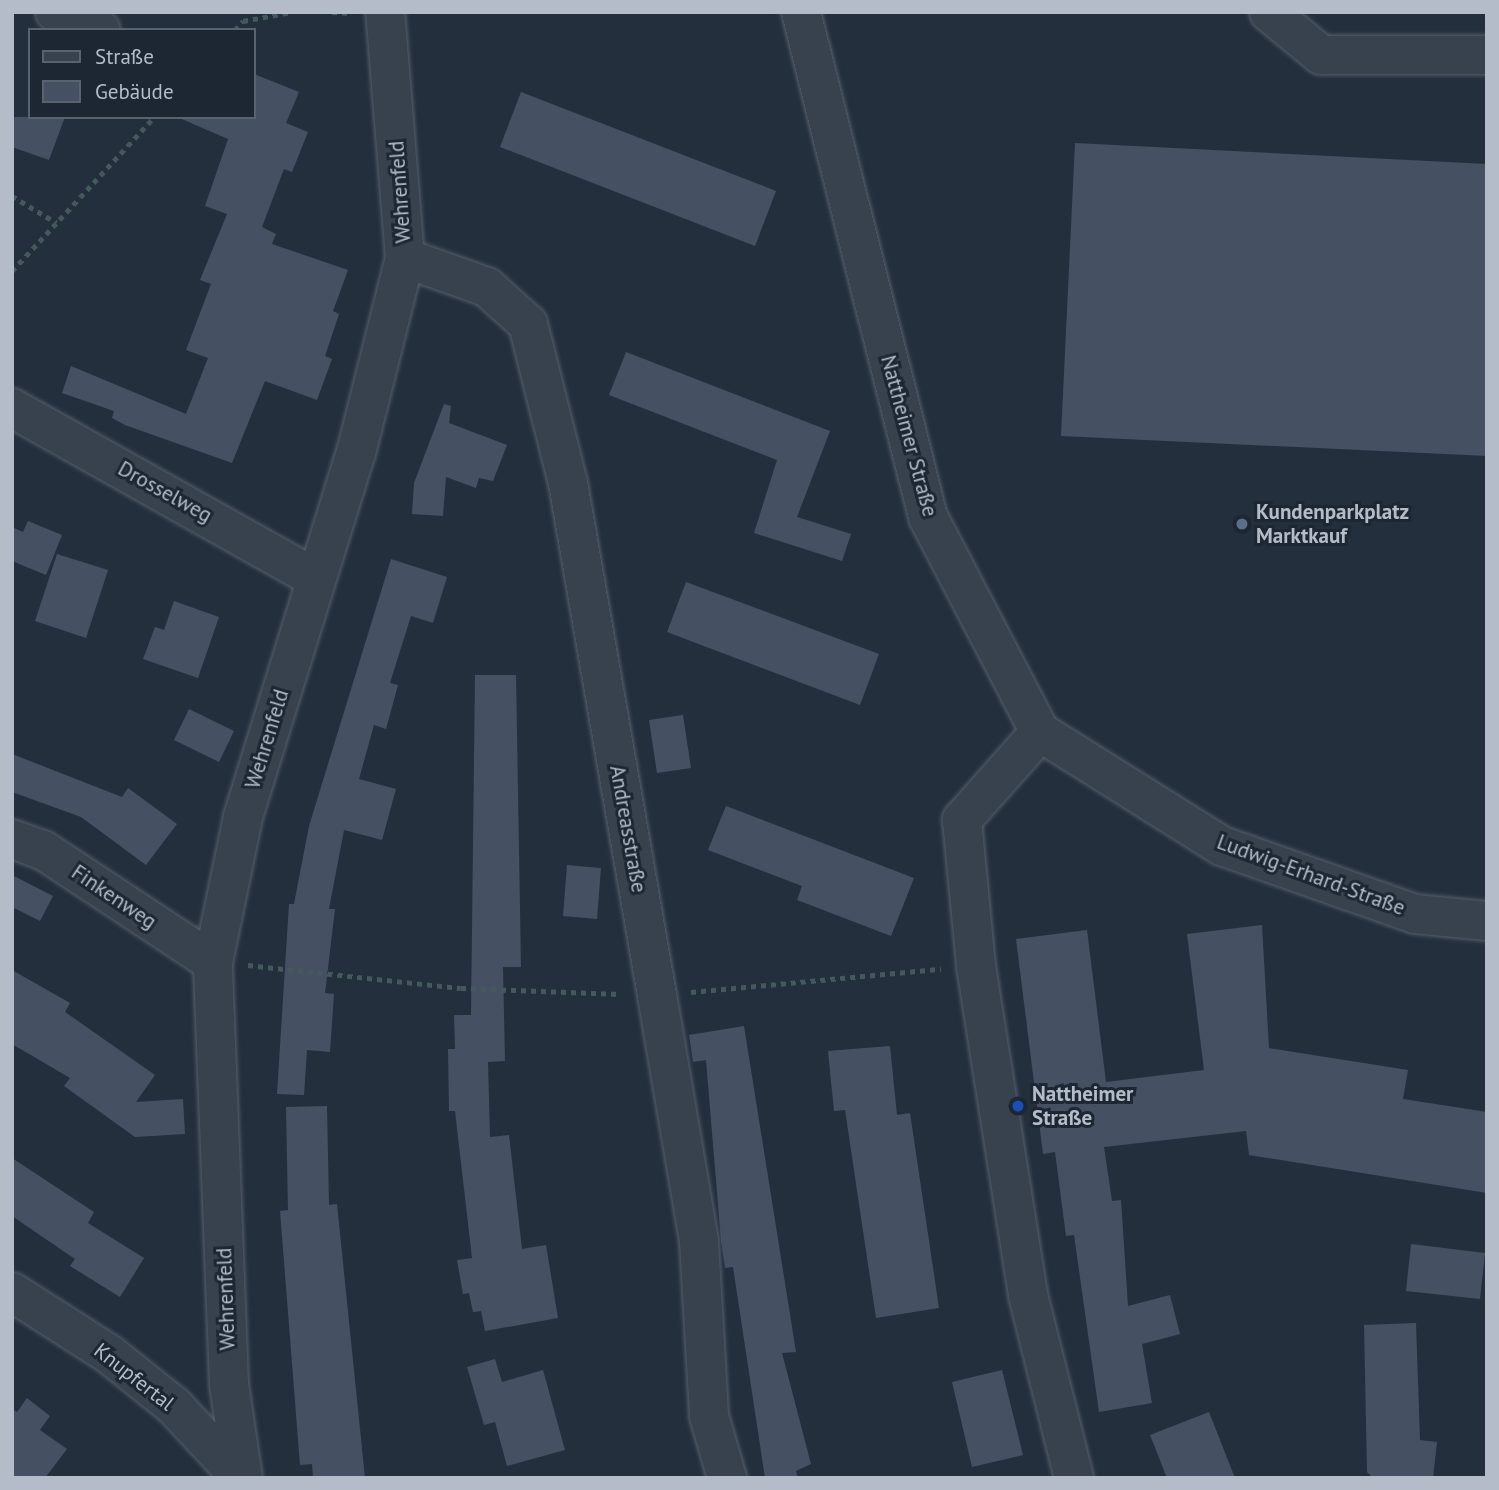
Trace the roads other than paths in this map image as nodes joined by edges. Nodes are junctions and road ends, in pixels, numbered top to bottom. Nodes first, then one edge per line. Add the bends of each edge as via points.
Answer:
1 (55, 12) edge
2 (385, 12) edge
3 (801, 12) edge
4 (1269, 12) edge
5 (96, 28) edge
6 (1487, 55) edge
7 (405, 258) junction
8 (12, 408) edge
9 (315, 578) junction
10 (1040, 732) junction
11 (12, 839) edge
12 (1487, 922) edge
13 (213, 962) junction
14 (12, 1292) edge
15 (242, 1478) edge
16 (727, 1478) edge
17 (1074, 1478) edge

1 - 5 street
2 - 7 street, Wehrenfeld
3 - 10 street, Nattheimer Straße via 928,517
4 - 6 street via 1321,55
7 - 9 street, Wehrenfeld via 356,453
7 - 16 street, Andreasstraße via 487,287 528,324 568,483 657,995 699,1241 709,1416
8 - 9 street, Drosselweg
9 - 13 street, Wehrenfeld via 243,817
10 - 12 street, Ludwig-Erhard-Straße via 1222,846 1415,914
10 - 17 street via 962,820 976,966 1028,1295
11 - 13 street, Finkenweg via 43,850
13 - 15 street, Wehrenfeld via 229,1384
14 - 15 street, Knupfertal via 109,1354 174,1406

